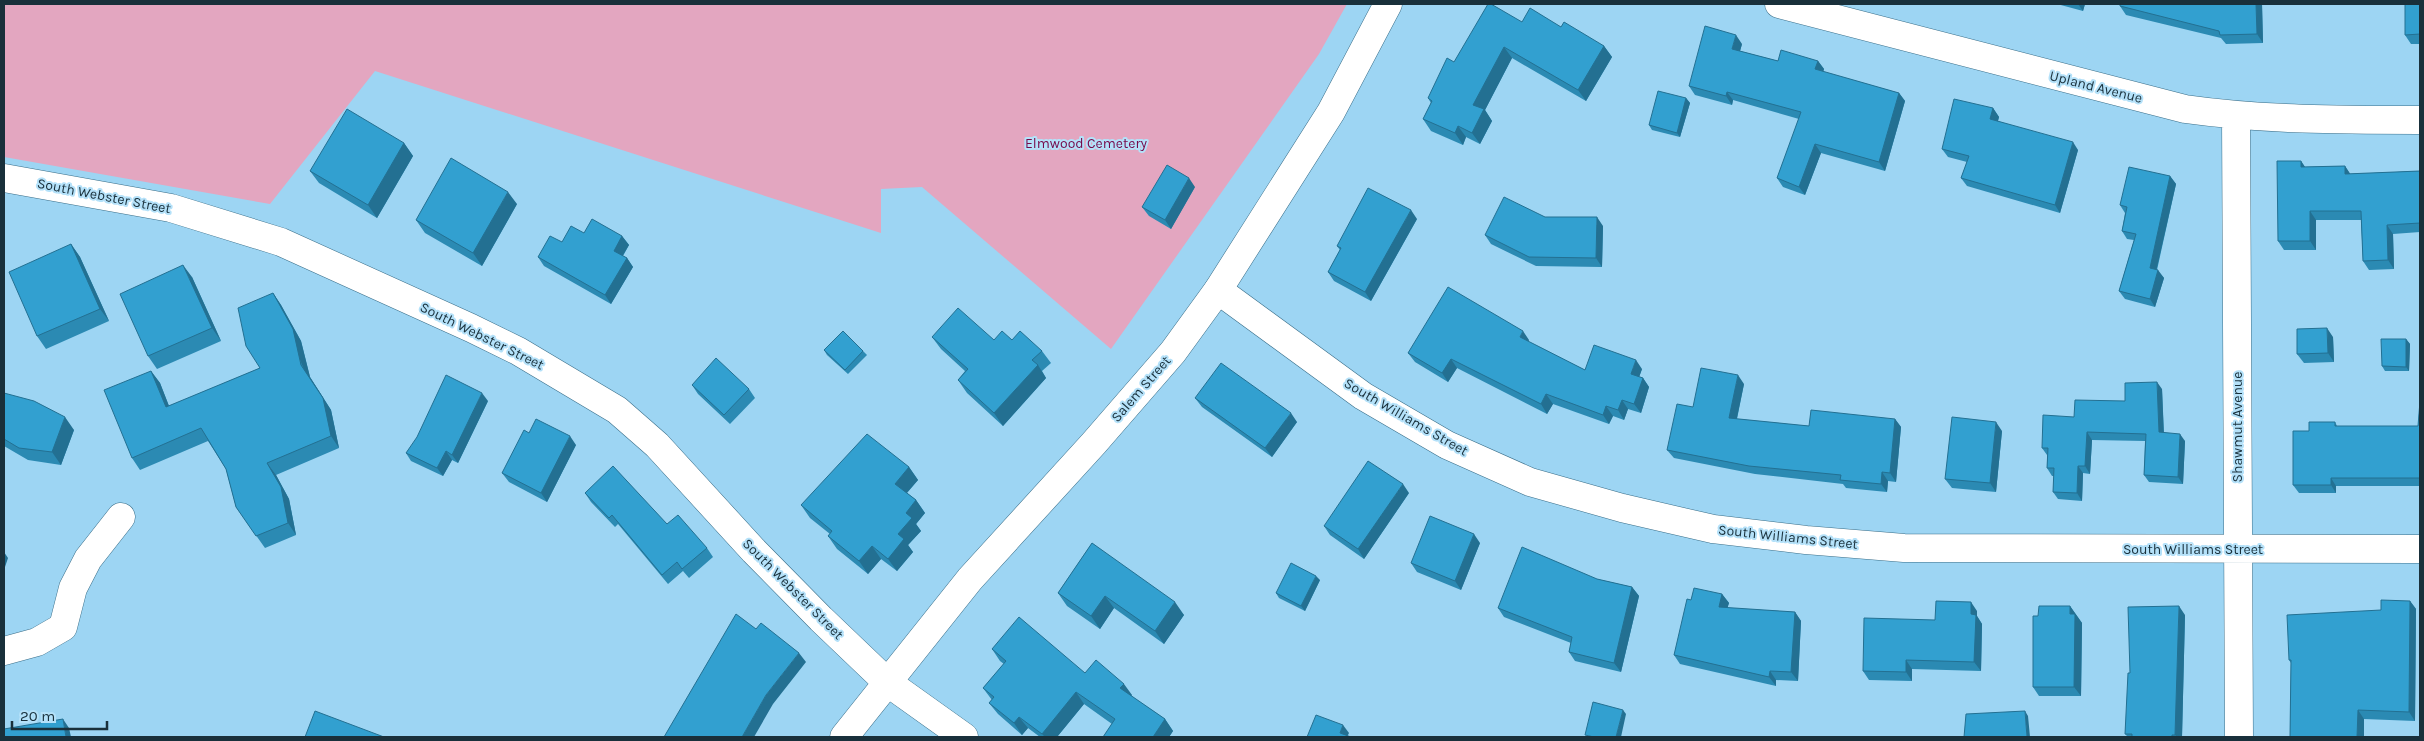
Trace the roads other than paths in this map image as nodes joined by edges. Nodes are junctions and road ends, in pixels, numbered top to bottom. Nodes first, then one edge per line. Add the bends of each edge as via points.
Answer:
1 (1388, 4) edge
2 (1779, 4) edge
3 (2236, 116) junction
4 (2420, 120) edge
5 (4, 178) edge
6 (1218, 290) junction
7 (121, 518) dead end
8 (2238, 549) junction
9 (2420, 549) edge
10 (4, 651) edge
11 (887, 682) junction
12 (844, 737) edge
13 (964, 737) edge
14 (2239, 737) edge

1 - 6 street, Salem Street via 1331,112
2 - 3 street, Upland Avenue via 2127,95
3 - 4 street, Upland Avenue
3 - 8 street, Shawmut Avenue
5 - 11 street, South Webster Street via 171,208 281,242 518,351 617,410 657,445 761,558
6 - 8 street, South Williams Street via 1363,396 1448,445 1530,482 1622,508 1713,529 1904,548
6 - 11 street, Salem Street via 1173,352 970,580
7 - 10 street via 88,559 73,588 63,627 37,642
8 - 9 street, South Williams Street
8 - 14 street, Shawmut Avenue
11 - 12 street, Salem Street
11 - 13 street, South Webster Street

